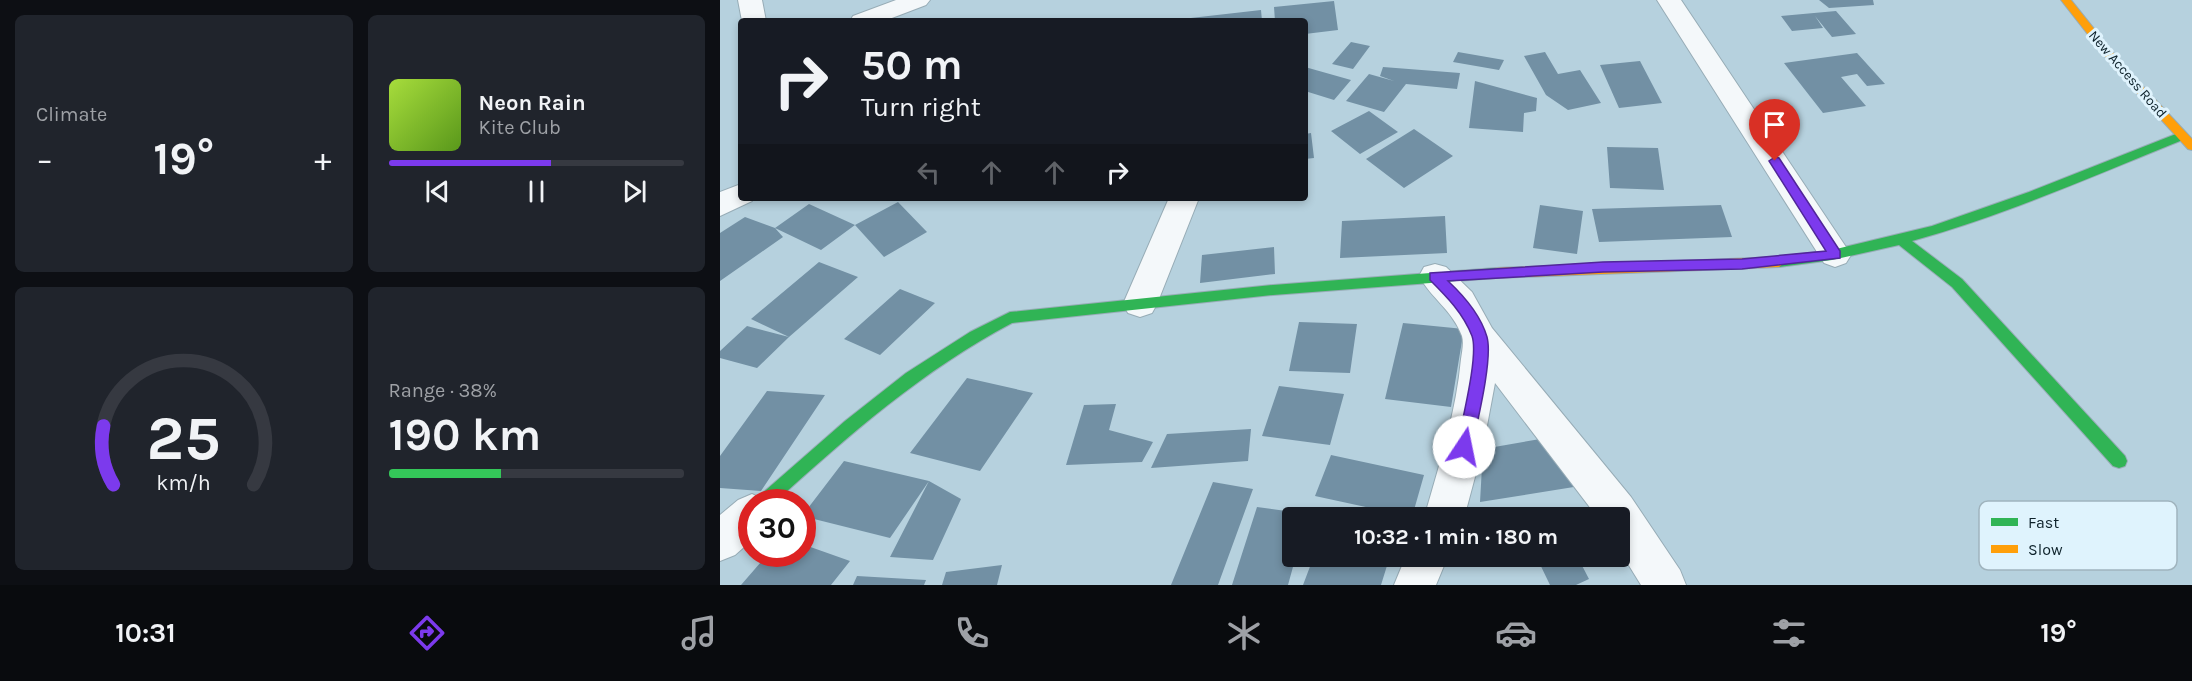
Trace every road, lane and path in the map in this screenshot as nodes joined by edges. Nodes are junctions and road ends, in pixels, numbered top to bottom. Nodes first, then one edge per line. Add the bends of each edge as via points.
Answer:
1 (750, 0) edge
2 (918, 0) edge
3 (1669, 0) edge
4 (2066, 0) edge
5 (753, 18) edge
6 (870, 18) edge
7 (2181, 136) junction
8 (2192, 146) edge
9 (738, 196) edge
10 (1183, 201) edge
11 (720, 205) edge
12 (1902, 240) junction
13 (1835, 255) junction
14 (1435, 276) junction
15 (1140, 304) junction
16 (1480, 338) junction
17 (2119, 460) dead end
18 (779, 489) edge
19 (1447, 507) edge
20 (738, 525) edge
21 (720, 541) edge
22 (1422, 567) edge
23 (1415, 585) edge
24 (1665, 585) edge

1 - 5 street
2 - 6 street
3 - 13 street
4 - 7 street, New Access Road
7 - 8 street, New Access Road
7 - 12 street via 1938,231
9 - 11 street
10 - 15 street
12 - 13 street
12 - 17 street via 1957,283
13 - 14 street via 1742,264
14 - 15 street
14 - 16 street via 1460,301
15 - 18 street via 1010,318 974,333 939,354
16 - 19 street via 1477,382
16 - 24 street via 1617,510
20 - 21 street
22 - 23 street

